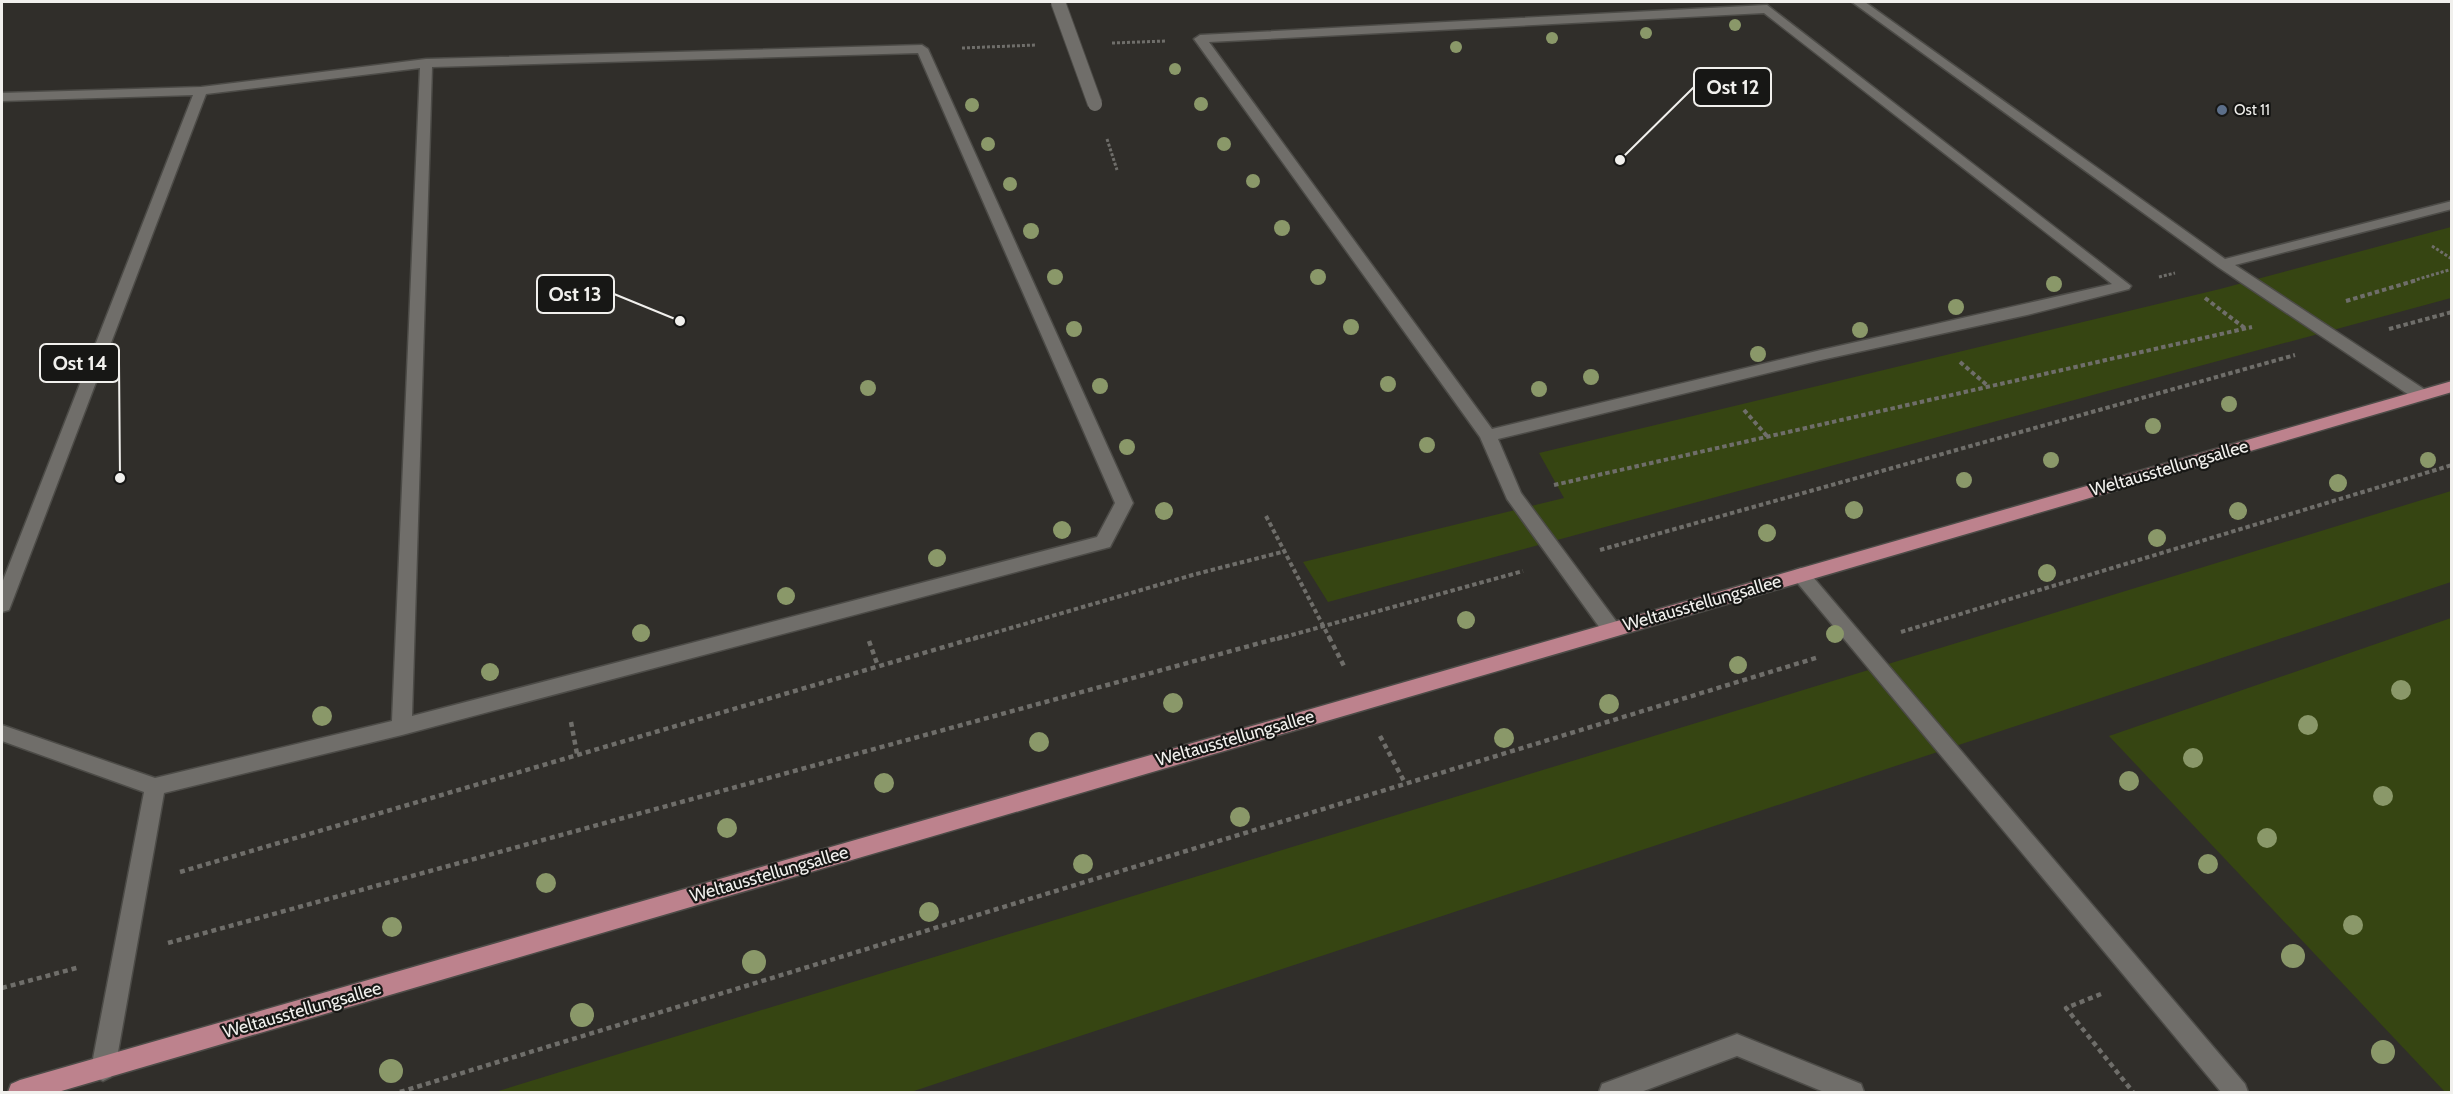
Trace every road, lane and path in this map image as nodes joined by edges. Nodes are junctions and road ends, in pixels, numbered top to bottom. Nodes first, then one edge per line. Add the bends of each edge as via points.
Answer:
1 (1058, 2) edge
2 (1858, 2) edge
3 (426, 63) junction
4 (201, 91) junction
5 (2, 97) edge
6 (1095, 104) dead end
7 (2451, 205) edge
8 (2223, 264) junction
9 (2451, 269) edge
10 (2451, 312) edge
11 (2300, 315) junction
12 (2341, 342) junction
13 (2451, 386) edge
14 (2421, 395) junction
15 (1488, 436) junction
16 (2451, 465) edge
17 (1513, 495) junction
18 (1266, 516) dead end
19 (1286, 551) junction
20 (1561, 561) junction
21 (1801, 575) junction
22 (2, 605) edge
23 (1324, 626) junction
24 (1612, 630) junction
25 (1860, 645) junction
26 (1362, 701) junction
27 (402, 727) junction
28 (2, 733) edge
29 (1405, 783) junction
30 (155, 787) junction
31 (136, 885) junction
32 (123, 956) junction
33 (2141, 979) junction
34 (2, 988) edge
35 (103, 1069) junction
36 (20, 1092) edge
37 (400, 1092) edge
38 (1611, 1092) edge
39 (1852, 1092) edge
40 (2133, 1092) edge
41 (2236, 1092) edge

1 - 6 street, bridge
2 - 8 street
3 - 4 street
3 - 27 street
3 - 27 street via 922,50 1125,503 1104,542
4 - 5 street
4 - 22 street
7 - 8 street
8 - 11 street
9 - 11 path
10 - 12 path
11 - 12 street
11 - 17 path
12 - 14 street
12 - 20 path
13 - 14 main road, Weltausstellungsallee
14 - 21 main road, Weltausstellungsallee
15 - 15 street via 1200,39 1767,9 2124,286
15 - 17 street
16 - 25 path
17 - 20 street
18 - 19 path
19 - 23 path
19 - 31 path via 912,656
20 - 23 path
20 - 24 street
21 - 24 main road, Weltausstellungsallee
21 - 25 street
23 - 26 path
23 - 32 path
24 - 26 main road, Weltausstellungsallee
25 - 29 path
25 - 33 street
26 - 29 path
26 - 35 main road, Weltausstellungsallee
27 - 30 street
28 - 30 street
29 - 37 path
30 - 31 street
31 - 32 street
32 - 34 path
32 - 35 street
33 - 40 path via 2066,1008
33 - 41 street
35 - 36 main road, Weltausstellungsallee
38 - 39 street via 1737,1045

